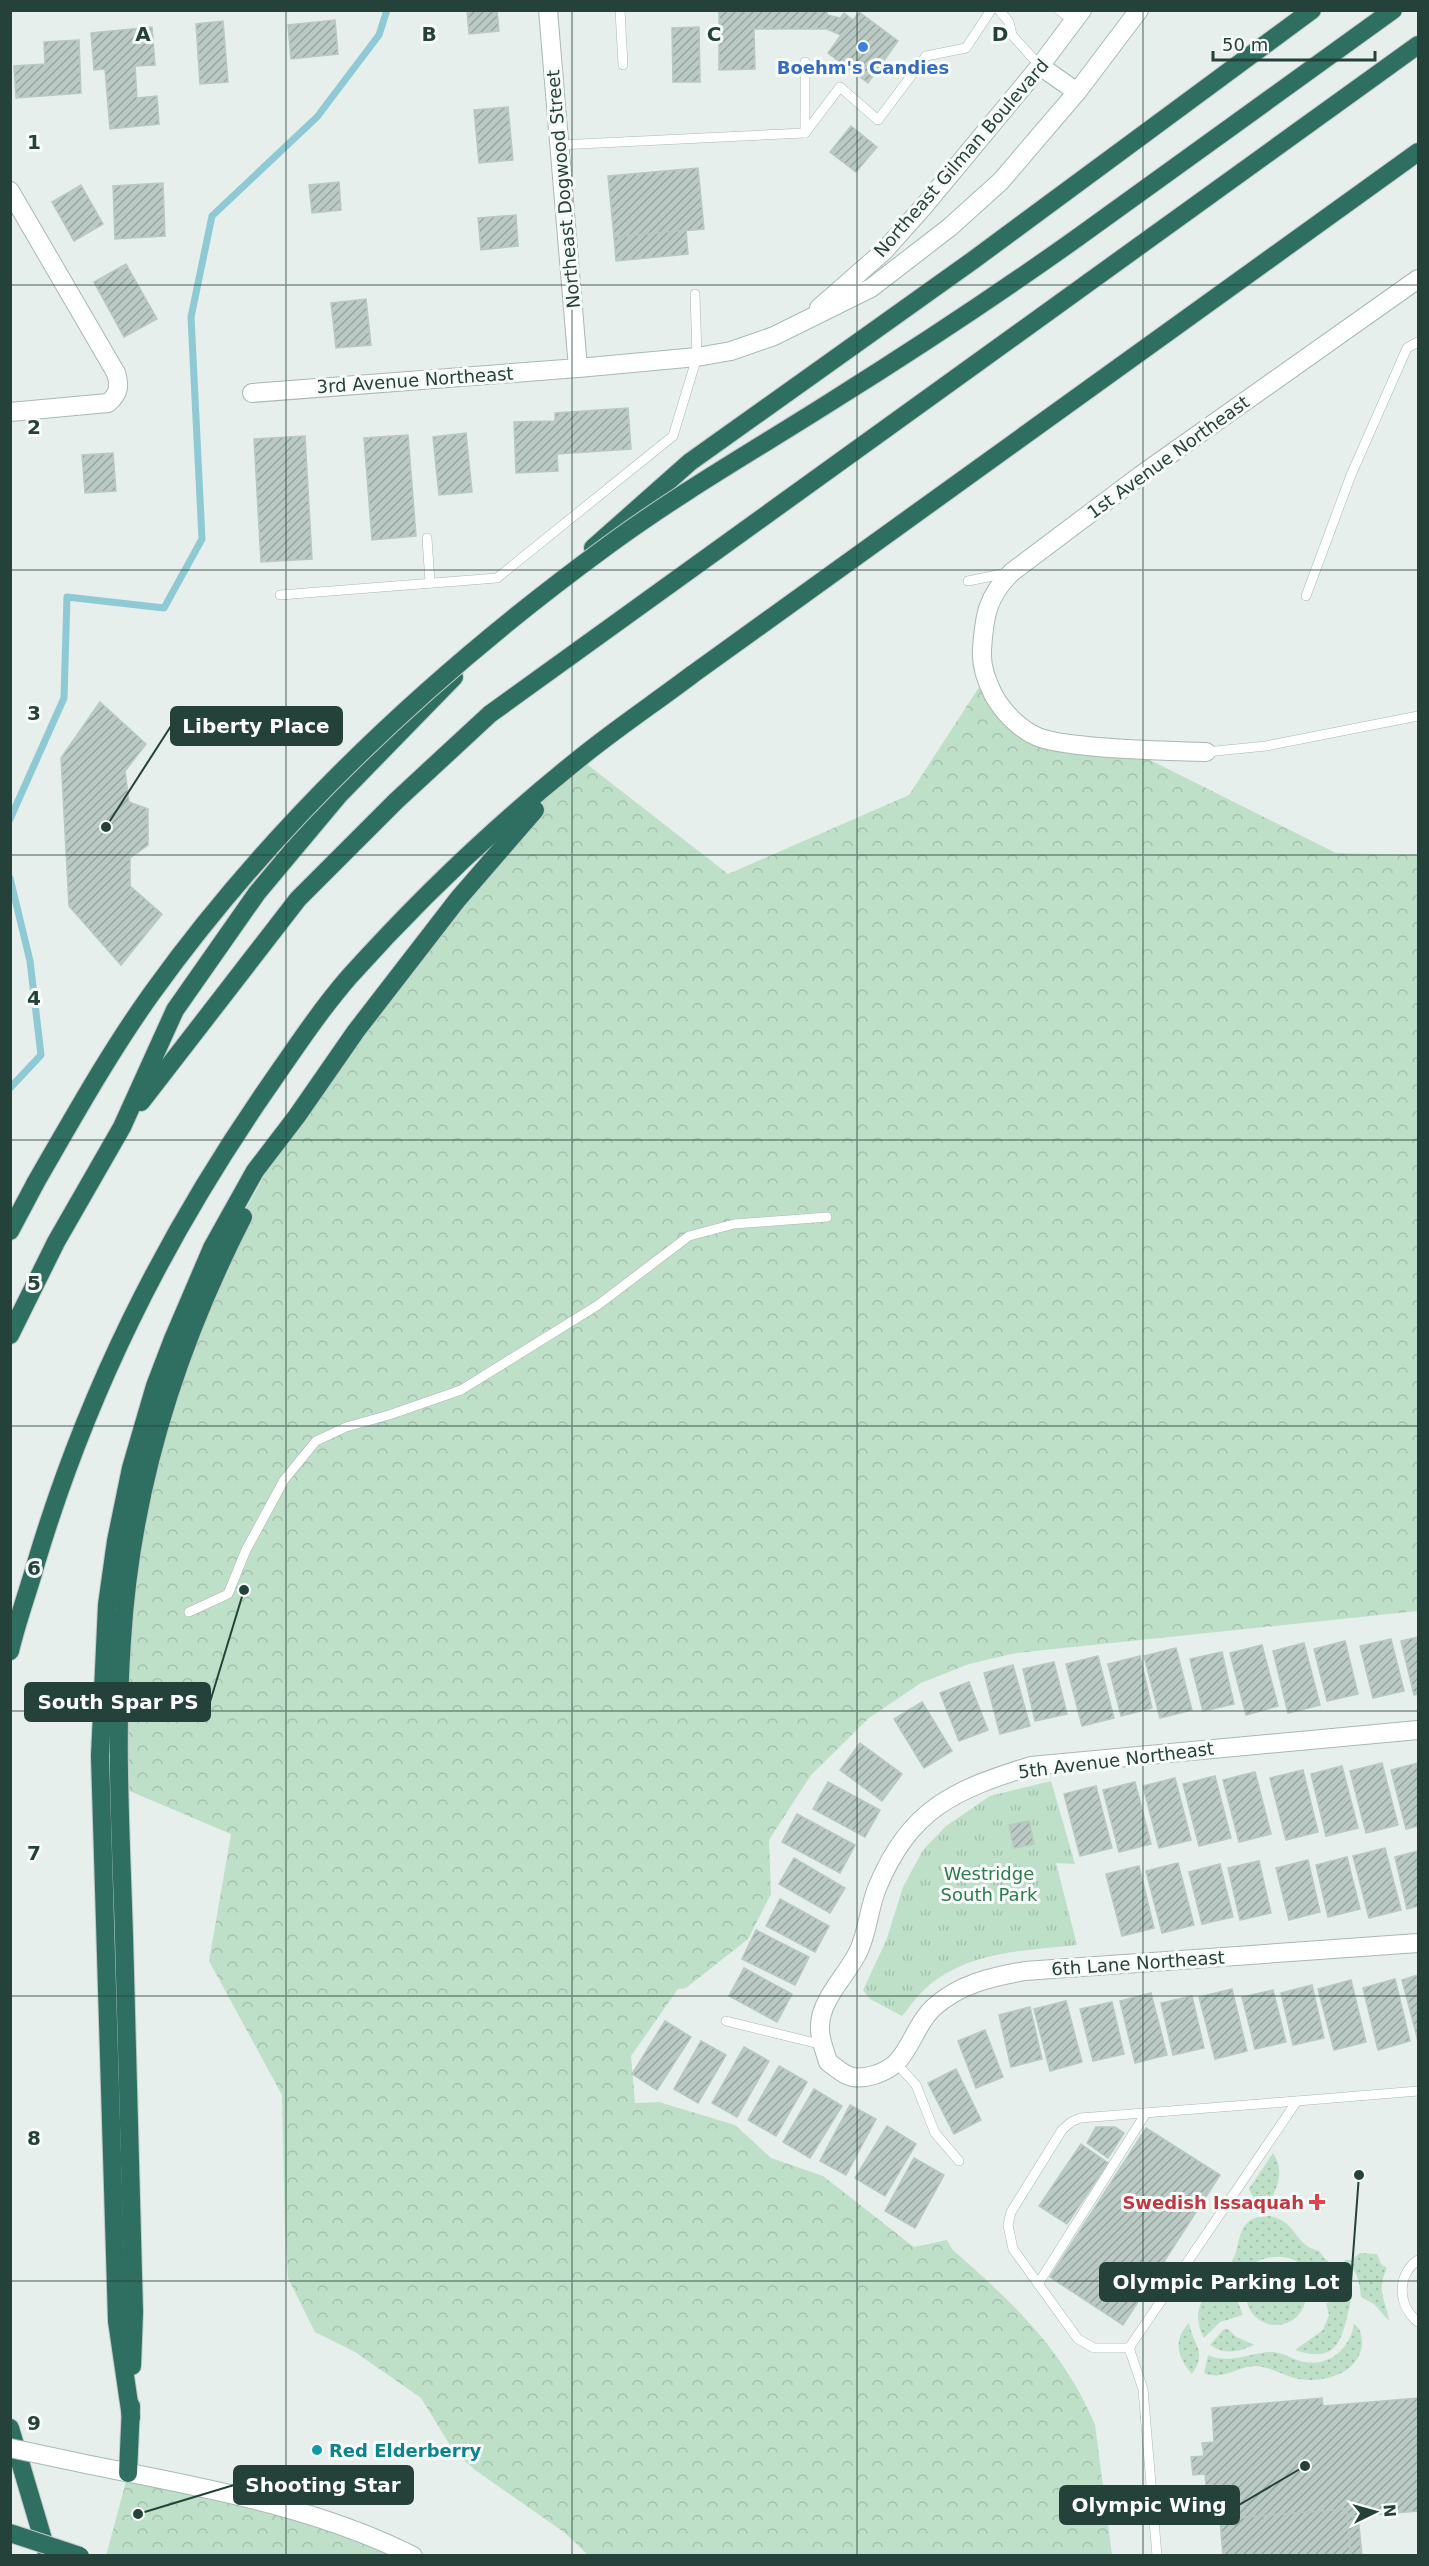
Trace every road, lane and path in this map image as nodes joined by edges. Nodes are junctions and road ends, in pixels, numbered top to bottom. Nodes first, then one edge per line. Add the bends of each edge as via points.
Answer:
1 (548, 10) edge
2 (620, 10) edge
3 (991, 10) edge
4 (999, 10) edge
5 (1140, 10) edge
6 (1312, 10) edge
7 (1393, 10) edge
8 (1072, 14) edge
9 (1419, 45) edge
10 (805, 62) dead end
11 (623, 65) dead end
12 (1040, 66) junction
13 (1077, 92) junction
14 (805, 133) junction
15 (559, 145) junction
16 (1419, 152) edge
17 (10, 191) edge
18 (1419, 279) edge
19 (695, 294) dead end
20 (804, 321) junction
21 (1419, 342) edge
22 (697, 357) junction
23 (578, 368) junction
24 (252, 393) dead end
25 (10, 412) edge
26 (427, 538) dead end
27 (1012, 572) junction
28 (968, 581) dead end
29 (430, 584) junction
30 (280, 595) dead end
31 (1306, 596) dead end
32 (1419, 716) edge
33 (1206, 752) joint
34 (579, 758) junction
35 (122, 1127) junction
36 (827, 1217) dead end
37 (10, 1231) edge
38 (10, 1335) edge
39 (189, 1612) dead end
40 (10, 1651) edge
41 (1419, 1730) edge
42 (1419, 1943) edge
43 (726, 2021) dead end
44 (823, 2045) junction
45 (896, 2063) junction
46 (1419, 2091) edge
47 (1297, 2101) junction
48 (1146, 2113) junction
49 (959, 2161) dead end
50 (1419, 2260) edge
51 (1038, 2284) junction
52 (1419, 2322) edge
53 (1130, 2348) junction
54 (10, 2428) edge
55 (10, 2448) edge
56 (128, 2473) junction
57 (10, 2533) edge
58 (48, 2556) edge
59 (80, 2556) edge
60 (412, 2556) edge
61 (1157, 2556) edge

1 - 15 street, Northeast Dogwood Street
2 - 11 lane
3 - 14 lane via 966,48 926,56 878,120 840,87
4 - 12 lane via 1009,22 1012,36
5 - 13 street, Northeast Gilman Boulevard
6 - 35 highway via 972,261 690,462 468,663 339,795 257,893 175,1010
7 - 37 highway, bridge via 954,323 609,545 478,646 378,734 278,837 152,994
8 - 12 street, Northeast Gilman Boulevard
9 - 35 highway via 490,714 298,899
10 - 14 lane
12 - 13 street
12 - 20 street, Northeast Gilman Boulevard via 884,251
13 - 20 street, Northeast Gilman Boulevard via 1001,181 950,227 871,288
14 - 15 lane
15 - 23 street, Northeast Dogwood Street
16 - 34 highway
17 - 25 street via 116,373 119,385 116,396 108,403
18 - 27 street, 1st Avenue Northeast via 1141,475
19 - 22 lane
20 - 22 street, Northeast Gilman Boulevard via 750,345
21 - 31 lane via 1407,348 1351,475
22 - 23 street, Northeast Gilman Boulevard
22 - 29 lane via 674,436 497,578
23 - 24 street, 3rd Avenue Northeast
26 - 29 lane
27 - 28 lane
27 - 33 street, 1st Avenue Northeast via 997,587 988,606 982,659 985,678 999,705 1019,725 1038,737 1070,744 1132,751
29 - 30 lane
32 - 33 lane via 1266,746
34 - 40 highway via 475,850 363,963 301,1040 242,1126 183,1219 113,1355 67,1465
34 - 56 highway via 458,899 356,1030 297,1116 202,1302 173,1380 147,1476 126,1590 119,1718 134,2312
35 - 38 highway via 56,1242
36 - 39 lane via 734,1224 689,1236 598,1305 461,1390 346,1427 316,1441 284,1480 246,1550 228,1594
41 - 44 street, 5th Avenue Northeast via 1030,1766 981,1781 933,1807 892,1856 876,1890 859,1950 829,1999 819,2025
42 - 45 street, 6th Lane Northeast via 1002,1975 975,1982 932,2009
43 - 44 lane
44 - 45 street via 828,2062 848,2076 872,2077
45 - 49 lane via 916,2085 935,2133
46 - 47 lane
47 - 48 lane
47 - 53 lane
48 - 51 lane
48 - 51 lane via 1080,2118 1062,2130 1011,2212 1008,2225 1012,2249
50 - 52 lane via 1407,2271 1402,2283 1405,2307
51 - 53 lane via 1086,2345
53 - 61 lane via 1143,2389
54 - 58 highway
55 - 56 street, bridge
56 - 60 street via 254,2500 331,2522
57 - 59 highway, bridge

